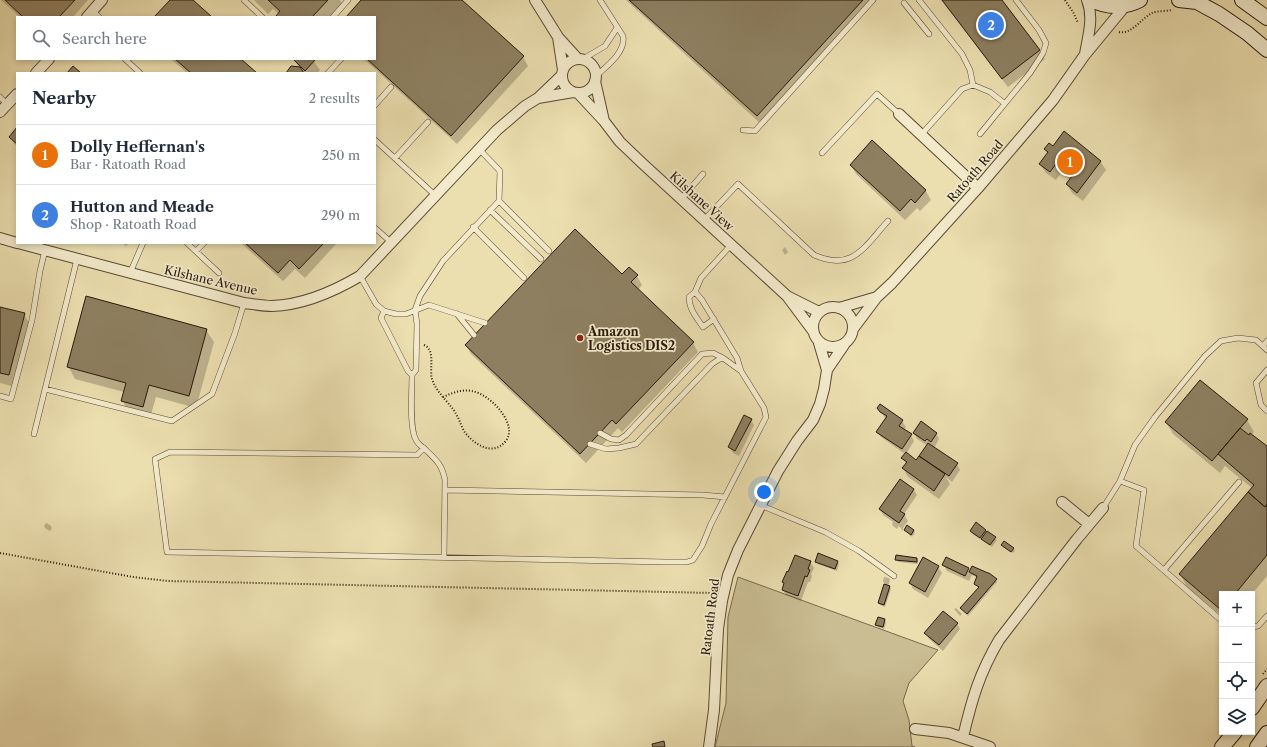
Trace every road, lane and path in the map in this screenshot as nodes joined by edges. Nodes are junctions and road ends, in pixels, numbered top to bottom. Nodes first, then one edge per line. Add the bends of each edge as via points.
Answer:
1 (102, 0) edge
2 (244, 0) edge
3 (348, 0) edge
4 (535, 0) edge
5 (600, 0) edge
6 (873, 0) edge
7 (919, 0) edge
8 (1016, 0) edge
9 (1065, 0) edge
10 (1087, 0) edge
11 (1092, 0) edge
12 (1140, 0) edge
13 (1242, 0) edge
14 (904, 3) dead end
15 (1126, 5) junction
16 (1176, 5) edge
17 (93, 15) edge
18 (261, 16) edge
19 (334, 16) edge
20 (1267, 18) edge
21 (1079, 24) dead end
22 (617, 28) junction
23 (1121, 33) dead end
24 (929, 34) dead end
25 (558, 37) junction
26 (1267, 50) edge
27 (1084, 56) junction
28 (581, 59) junction
29 (48, 60) edge
30 (126, 60) edge
31 (340, 60) edge
32 (37, 72) edge
33 (139, 72) edge
34 (329, 72) edge
35 (562, 73) junction
36 (596, 78) junction
37 (973, 85) junction
38 (391, 88) dead end
39 (576, 92) junction
40 (16, 95) edge
41 (538, 98) junction
42 (4, 101) edge
43 (1004, 103) junction
44 (376, 104) edge
45 (0, 112) edge
46 (899, 114) joint
47 (604, 121) junction
48 (428, 122) dead end
49 (743, 130) dead end
50 (980, 134) dead end
51 (921, 135) junction
52 (376, 141) edge
53 (479, 149) junction
54 (822, 153) dead end
55 (395, 158) junction
56 (703, 174) dead end
57 (978, 188) junction
58 (436, 196) junction
59 (681, 199) junction
60 (499, 201) junction
61 (490, 210) junction
62 (704, 220) junction
63 (888, 221) dead end
64 (473, 228) junction
65 (376, 229) edge
66 (0, 238) edge
67 (16, 242) edge
68 (392, 243) junction
69 (24, 244) edge
70 (143, 244) edge
71 (188, 244) edge
72 (203, 244) edge
73 (731, 245) junction
74 (45, 250) junction
75 (196, 251) junction
76 (549, 251) dead end
77 (77, 259) junction
78 (541, 260) dead end
79 (130, 273) junction
80 (219, 273) dead end
81 (360, 276) junction
82 (524, 278) dead end
83 (695, 292) junction
84 (787, 296) junction
85 (877, 297) junction
86 (244, 303) junction
87 (839, 308) junction
88 (415, 310) junction
89 (384, 311) junction
90 (819, 312) junction
91 (456, 314) junction
92 (714, 320) junction
93 (485, 323) dead end
94 (853, 328) junction
95 (812, 331) junction
96 (474, 335) dead end
97 (1267, 341) edge
98 (819, 343) junction
99 (844, 344) junction
100 (417, 345) junction
101 (1265, 348) edge
102 (723, 358) junction
103 (827, 370) junction
104 (1267, 370) edge
105 (741, 371) junction
106 (412, 375) junction
107 (45, 389) junction
108 (0, 396) edge
109 (443, 397) junction
110 (1267, 411) edge
111 (600, 433) dead end
112 (34, 434) dead end
113 (619, 440) junction
114 (590, 444) dead end
115 (424, 448) junction
116 (618, 448) junction
117 (1120, 481) junction
118 (1239, 482) dead end
119 (445, 490) junction
120 (725, 497) junction
121 (1062, 502) dead end
122 (760, 505) junction
123 (1103, 508) joint
124 (1089, 524) junction
125 (0, 553) edge
126 (444, 557) junction
127 (1164, 570) junction
128 (894, 576) dead end
129 (724, 593) junction
130 (1267, 616) edge
131 (1219, 618) edge
132 (1255, 626) edge
133 (1267, 686) edge
134 (1255, 704) edge
135 (915, 729) dead end
136 (1267, 733) edge
137 (1233, 735) edge
138 (1234, 735) edge
139 (964, 737) junction
140 (710, 747) edge
141 (990, 747) edge
142 (1222, 747) edge
143 (1227, 747) edge
144 (1257, 747) edge

1 - 17 street
2 - 18 lane
3 - 19 lane
4 - 25 street
5 - 22 lane
6 - 49 lane via 755,131
7 - 37 lane via 962,54 970,70
8 - 43 lane via 1046,43 1043,53 1030,73
9 - 21 path
10 - 27 street, Ratoath Road via 1090,22
11 - 15 street via 1104,5
12 - 15 street
13 - 20 street
14 - 24 lane
15 - 27 street, Ratoath Road
16 - 23 path via 1152,13
16 - 26 street via 1197,2 1247,33
22 - 28 lane via 605,46
22 - 36 lane via 623,36 622,48
25 - 28 street
25 - 35 street
27 - 57 street, Ratoath Road via 1054,100
28 - 35 street via 568,63
28 - 36 street via 589,62
29 - 32 street
30 - 33 lane
31 - 34 lane
35 - 39 street via 565,85
35 - 41 street, Kilshane Avenue
36 - 39 street via 588,90
36 - 47 street, Kilshane View
37 - 43 lane via 990,92
37 - 51 lane via 962,88
38 - 44 lane
39 - 41 street, Kilshane Avenue
39 - 47 street, Kilshane View
40 - 42 street
41 - 53 street, Kilshane Avenue via 510,118
42 - 45 street
43 - 50 lane
46 - 51 street
46 - 54 lane via 877,94
47 - 59 street, Kilshane View via 620,142
48 - 55 lane
51 - 57 street
52 - 55 lane
53 - 58 street, Kilshane Avenue
53 - 60 lane via 500,171
55 - 58 lane
56 - 59 lane
57 - 85 street, Ratoath Road
58 - 68 street, Kilshane Avenue
59 - 62 street, Kilshane View
60 - 61 lane
60 - 76 lane
61 - 64 lane
61 - 78 lane
62 - 63 lane via 738,184 814,255 836,261 847,260 857,255
62 - 73 street, Kilshane View
64 - 82 lane
64 - 88 lane via 443,261 420,296
65 - 68 lane
66 - 67 street, Kilshane Avenue
68 - 81 street, Kilshane Avenue
69 - 74 street, Kilshane Avenue
70 - 79 lane
71 - 75 lane
72 - 75 lane
73 - 83 lane via 701,278
73 - 84 street, Kilshane View
74 - 77 street, Kilshane Avenue
74 - 108 lane via 32,320 11,399
75 - 80 lane
77 - 79 street, Kilshane Avenue
77 - 107 lane
79 - 86 street, Kilshane Avenue
81 - 86 street, Kilshane Avenue via 337,289 305,301 271,306
81 - 89 lane via 376,304
83 - 92 lane
83 - 92 lane via 689,297 689,304 703,327
84 - 90 street, Kilshane View
84 - 95 street, Kilshane View
85 - 87 street, Ratoath Road
85 - 94 street, Ratoath Road
86 - 107 lane via 212,394 172,421
87 - 90 street via 825,308
87 - 94 street via 850,316
88 - 89 lane via 406,314
88 - 91 lane via 429,305
88 - 100 lane
89 - 106 lane via 381,318
90 - 95 street via 812,324
91 - 93 lane
91 - 96 lane
92 - 105 lane via 737,358
94 - 99 street via 852,335
95 - 98 street
97 - 101 lane
98 - 99 street via 830,348
98 - 103 street, Ratoath Road
99 - 103 street, Ratoath Road
100 - 106 lane via 416,370
100 - 109 path via 427,346 429,349 432,380
101 - 117 lane via 1256,340 1238,338 1222,341 1205,356 1154,417 1135,445
102 - 105 lane
102 - 113 lane via 713,353 702,354
102 - 116 lane via 712,364 636,444
103 - 122 street, Ratoath Road via 820,404 813,420 778,471
104 - 110 lane via 1256,383 1260,405
105 - 120 lane via 764,408 766,416
106 - 115 lane via 412,426 417,442
107 - 112 lane
109 - 109 path via 474,442 492,449 506,442 508,426 504,416 489,398 472,390 455,392
111 - 113 lane
113 - 116 lane
114 - 116 lane via 606,449
115 - 119 lane via 440,465
115 - 126 lane via 417,455 170,452 155,459 167,552
117 - 123 lane
117 - 127 lane via 1144,490 1136,546
118 - 127 lane
119 - 120 lane
119 - 126 lane
120 - 126 lane via 698,555 687,562
121 - 124 street
122 - 128 lane via 825,532 859,551
122 - 129 street, Ratoath Road via 738,550
123 - 124 street
124 - 139 street via 1014,619 988,658 973,695
125 - 129 path via 168,581
127 - 131 lane
129 - 140 street, Ratoath Road via 718,629
130 - 132 lane
133 - 134 street
135 - 139 street
136 - 144 street
137 - 142 street
138 - 143 street
139 - 141 street

